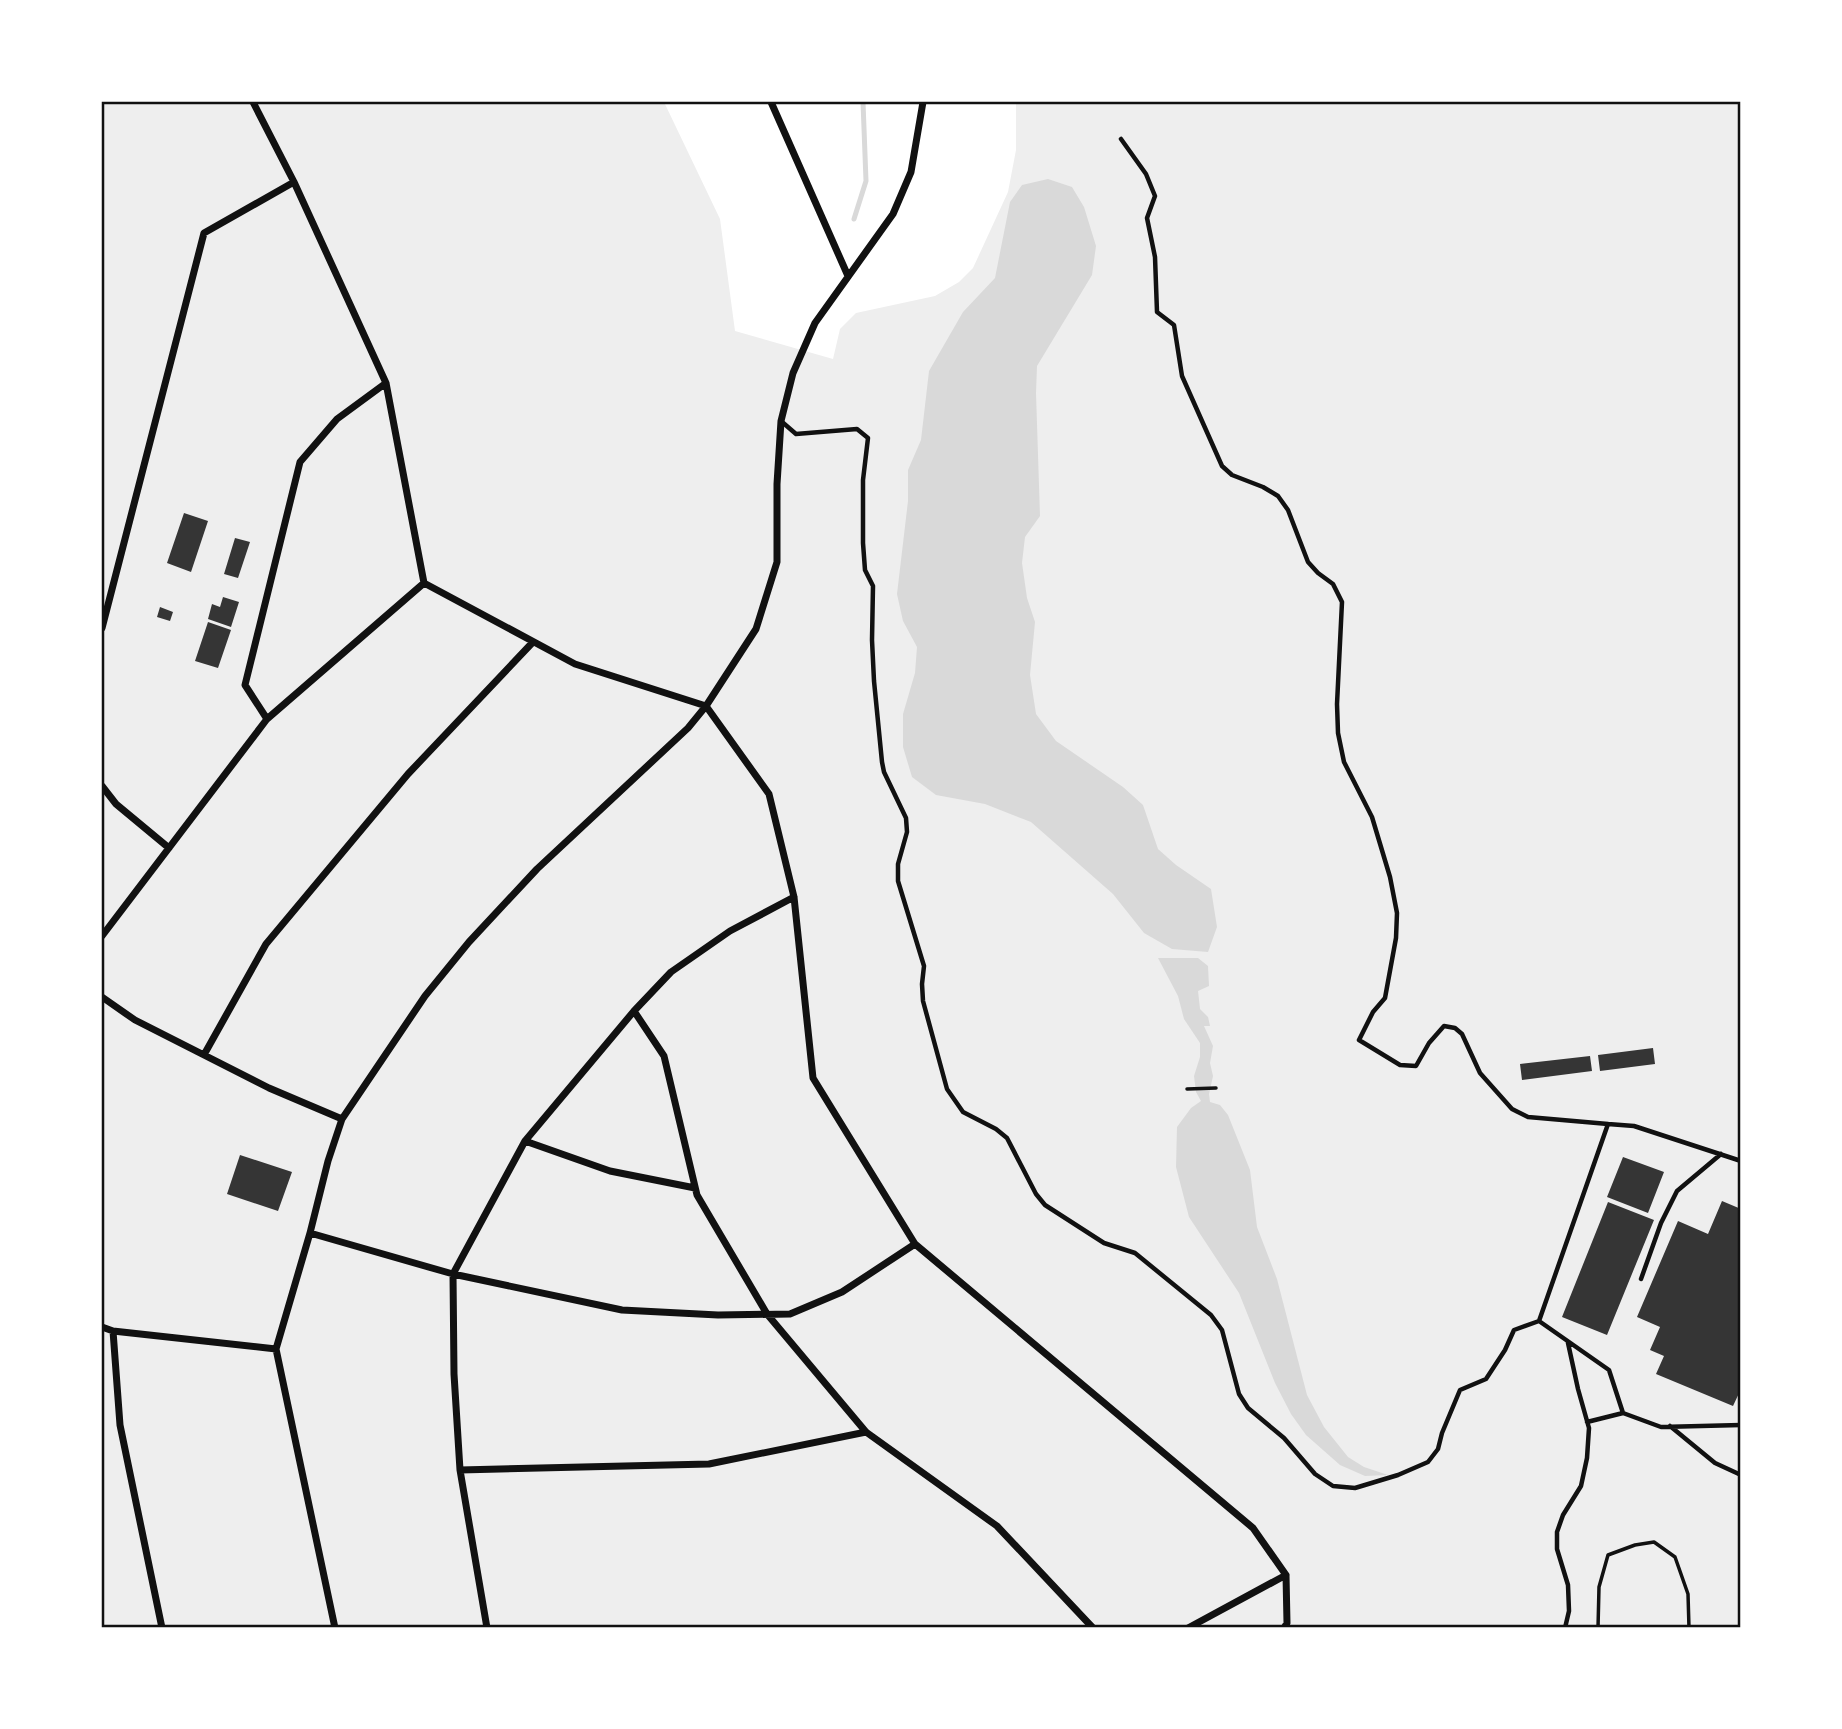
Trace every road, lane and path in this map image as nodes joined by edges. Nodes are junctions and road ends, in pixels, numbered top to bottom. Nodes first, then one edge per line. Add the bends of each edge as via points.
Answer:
1 (253, 102) edge
2 (771, 102) edge
3 (777, 102) edge
4 (923, 102) edge
5 (778, 116) junction
6 (1121, 139) dead end
7 (294, 182) junction
8 (848, 276) junction
9 (386, 383) junction
10 (781, 421) junction
11 (424, 583) junction
12 (102, 628) edge
13 (533, 642) junction
14 (706, 706) junction
15 (267, 719) junction
16 (102, 786) edge
17 (169, 848) junction
18 (794, 897) junction
19 (102, 936) edge
20 (102, 996) edge
21 (634, 1011) junction
22 (205, 1054) junction
23 (1216, 1088) dead end
24 (1187, 1089) dead end
25 (342, 1119) junction
26 (1608, 1124) junction
27 (525, 1141) junction
28 (1722, 1153) junction
29 (1741, 1161) edge
30 (695, 1188) junction
31 (310, 1233) junction
32 (915, 1244) junction
33 (453, 1274) junction
34 (1641, 1279) dead end
35 (767, 1314) junction
36 (1539, 1321) junction
37 (102, 1327) edge
38 (113, 1331) junction
39 (1568, 1342) junction
40 (276, 1349) junction
41 (1623, 1413) junction
42 (1587, 1422) junction
43 (1741, 1424) edge
44 (1670, 1426) junction
45 (866, 1432) junction
46 (460, 1470) junction
47 (1741, 1475) edge
48 (1286, 1575) junction
49 (162, 1628) edge
50 (335, 1628) edge
51 (487, 1628) edge
52 (1093, 1628) edge
53 (1188, 1628) edge
54 (1284, 1628) edge
55 (1565, 1628) edge
56 (1598, 1628) edge
57 (1689, 1628) edge

1 - 7 street
2 - 5 street
3 - 5 street
4 - 8 street via 911,172 893,214
5 - 8 street
6 - 26 lane via 1146,174 1155,196 1147,218 1155,257 1157,313 1174,325 1182,376 1222,466 1278,496 1308,562 1333,584 1342,602 1338,733 1344,761 1372,817 1397,912 1385,998 1359,1041 1400,1065 1416,1066 1444,1026 1454,1028 1462,1034 1480,1073 1512,1109 1528,1116
7 - 9 street
7 - 12 street via 204,233
8 - 10 street via 815,323 793,373
9 - 11 street
9 - 15 street via 337,419 300,462 245,685
10 - 14 street via 777,562 756,629
10 - 36 lane via 796,434 857,429 868,438 863,543 865,570 873,586 872,654 884,772 906,818 907,832 898,881 924,965 923,1001 947,1089 963,1112 1007,1138 1045,1205 1104,1243 1135,1254 1210,1315 1222,1330 1239,1394 1248,1408 1333,1486 1355,1488 1428,1462 1438,1449 1460,1390 1486,1379 1514,1330
11 - 13 street
11 - 15 street
13 - 14 street via 575,664
13 - 22 street via 408,775 266,944
14 - 18 street via 769,794
14 - 25 street via 537,869 469,942 425,996
15 - 17 street
16 - 17 street via 116,804
17 - 19 street
18 - 21 street via 730,931 671,972
18 - 32 street via 813,1078
20 - 22 street via 135,1020
21 - 27 street
21 - 30 street via 664,1056
22 - 25 street
23 - 24 path
25 - 31 street
26 - 28 lane via 1634,1126
26 - 36 lane
27 - 30 street via 610,1171
27 - 33 street
28 - 29 lane
28 - 34 lane via 1677,1191
30 - 35 street
31 - 33 street
31 - 40 street
32 - 35 street via 842,1292 790,1314
32 - 48 street via 1253,1528
33 - 35 street via 622,1310
33 - 46 street
35 - 45 street
36 - 39 lane
37 - 38 street
38 - 40 street
38 - 49 street via 120,1425
39 - 41 lane via 1609,1370
39 - 42 lane
40 - 50 street
41 - 42 lane
41 - 44 lane
42 - 55 lane via 1581,1486 1557,1532 1568,1585
43 - 44 lane
44 - 47 lane via 1715,1463
45 - 46 street via 709,1464
45 - 52 street via 997,1526
46 - 51 street
48 - 53 street
48 - 54 street
56 - 57 path via 1599,1587 1608,1555 1654,1542 1675,1557 1688,1594

